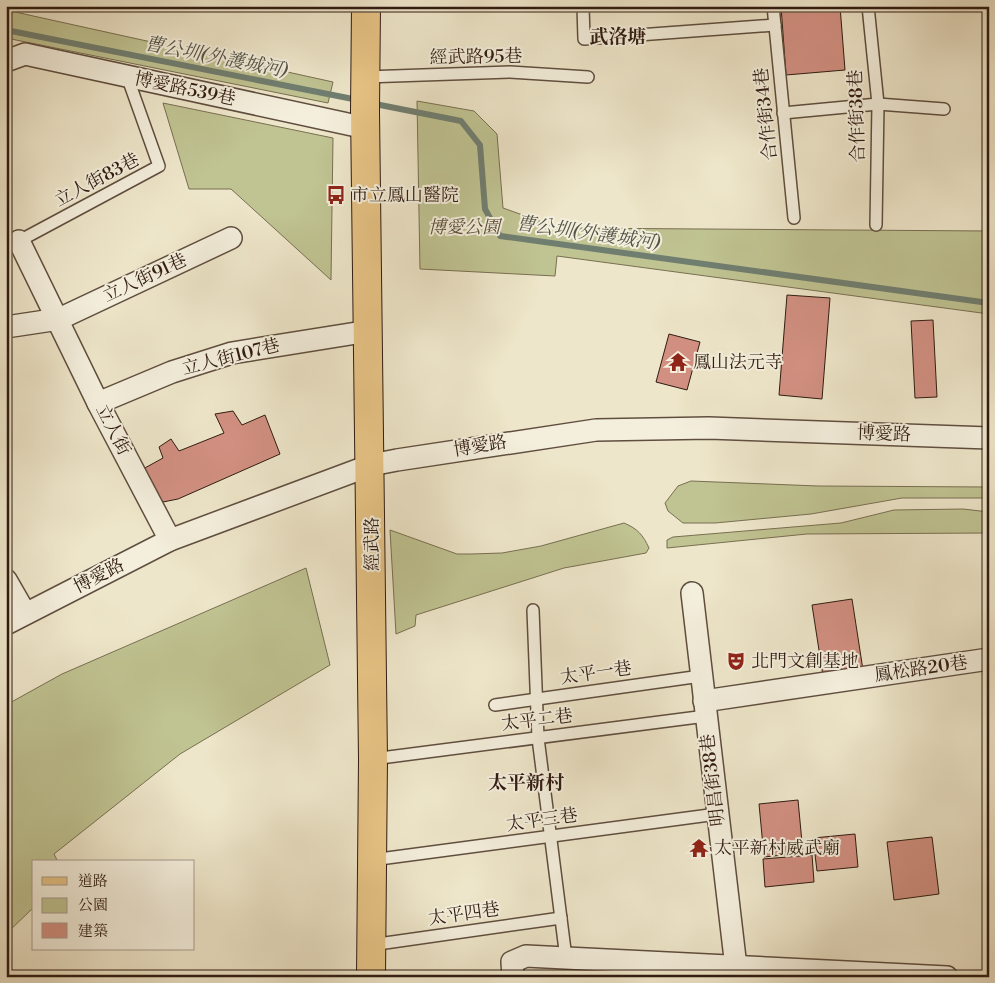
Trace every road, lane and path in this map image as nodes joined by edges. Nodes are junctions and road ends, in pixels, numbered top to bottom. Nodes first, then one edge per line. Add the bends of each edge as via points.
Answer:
1 (366, 6) edge
2 (583, 6) edge
3 (773, 6) edge
4 (868, 6) edge
5 (775, 25) junction
6 (6, 61) edge
7 (128, 76) junction
8 (588, 77) dead end
9 (365, 102) junction
10 (878, 104) junction
11 (944, 109) dead end
12 (784, 113) junction
13 (794, 218) dead end
14 (876, 225) dead end
15 (231, 238) dead end
16 (19, 241) joint
17 (59, 319) junction
18 (6, 327) edge
19 (369, 331) junction
20 (98, 403) junction
21 (989, 438) edge
22 (371, 465) junction
23 (170, 540) junction
24 (6, 580) edge
25 (692, 593) dead end
26 (533, 610) dead end
27 (25, 613) junction
28 (6, 624) edge
29 (989, 659) edge
30 (701, 676) junction
31 (536, 699) junction
32 (495, 705) dead end
33 (705, 709) junction
34 (538, 738) junction
35 (373, 759) junction
36 (718, 814) junction
37 (550, 836) junction
38 (372, 860) junction
39 (561, 918) junction
40 (371, 945) junction
41 (566, 958) junction
42 (736, 966) junction
43 (601, 968) edge
44 (371, 977) edge
45 (513, 977) edge
46 (947, 977) edge

1 - 9 main road, 經武路
2 - 5 lane via 584,39
3 - 5 lane, 合作街34巷
4 - 10 lane, 合作街38巷
5 - 12 lane, 合作街34巷
6 - 7 street, 博愛路539巷 via 25,54
7 - 9 street, 博愛路539巷
7 - 16 lane, 立人街83巷 via 159,166
8 - 9 lane, 經武路95巷 via 510,72
9 - 19 main road, 經武路
10 - 11 lane
10 - 12 lane
10 - 14 lane, 合作街38巷
12 - 13 lane, 合作街34巷
15 - 17 street, 立人街91巷
16 - 17 street, 立人街
17 - 18 street
17 - 20 street, 立人街
19 - 20 street, 立人街107巷 via 232,353 172,372
19 - 22 main road, 經武路
20 - 23 street, 立人街
21 - 22 street, 博愛路 via 709,428 596,430
22 - 23 street, 博愛路
22 - 35 main road, 經武路
23 - 27 street, 博愛路
24 - 27 street
25 - 30 street, 明昌街38巷
26 - 31 lane
27 - 28 street, 博愛路
29 - 33 street, 鳳松路20巷
30 - 31 lane, 太平一巷
30 - 33 street, 明昌街38巷
31 - 32 lane, 太平一巷
31 - 34 lane
33 - 34 lane, 太平二巷
33 - 36 street, 明昌街38巷
34 - 35 lane, 太平二巷
34 - 37 lane
35 - 38 main road, 經武路
36 - 37 lane, 太平三巷
36 - 42 street, 明昌街38巷
37 - 38 lane, 太平三巷
37 - 39 lane
38 - 40 main road, 經武路
39 - 40 lane, 太平四巷
39 - 41 lane
40 - 44 main road, 經武路
41 - 43 street
41 - 45 street via 526,956 512,962
42 - 43 street
42 - 46 street

